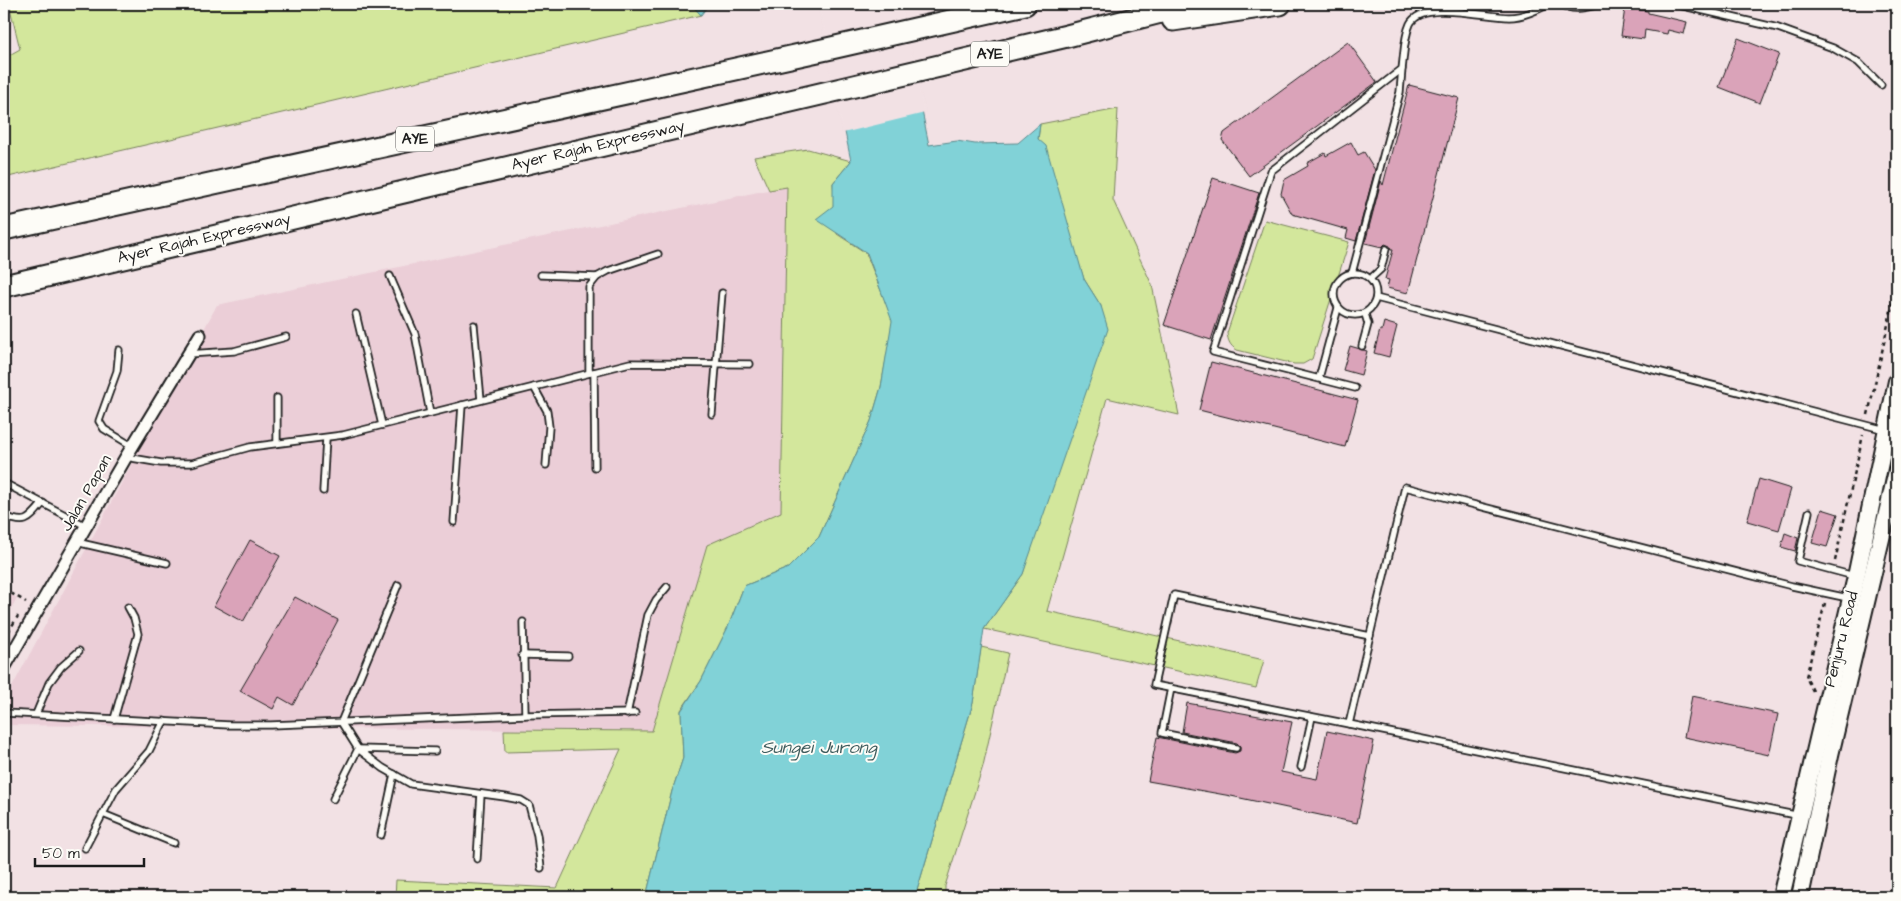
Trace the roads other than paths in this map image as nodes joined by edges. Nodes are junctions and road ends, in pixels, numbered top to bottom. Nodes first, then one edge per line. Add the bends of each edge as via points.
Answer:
1 (1024, 4) edge
2 (1192, 4) edge
3 (1280, 4) edge
4 (1549, 4) edge
5 (1561, 4) edge
6 (1601, 4) edge
7 (1675, 4) edge
8 (1067, 36) junction
9 (1402, 69) junction
10 (1881, 85) dead end
11 (4, 229) edge
12 (1386, 249) dead end
13 (658, 254) dead end
14 (1352, 273) junction
15 (542, 275) dead end
16 (390, 276) dead end
17 (597, 277) junction
18 (1370, 279) junction
19 (4, 286) edge
20 (722, 294) dead end
21 (1376, 298) junction
22 (1338, 308) junction
23 (356, 314) dead end
24 (1364, 314) junction
25 (474, 325) dead end
26 (200, 335) dead end
27 (286, 337) dead end
28 (1362, 346) dead end
29 (119, 350) dead end
30 (188, 354) junction
31 (717, 364) junction
32 (750, 364) dead end
33 (591, 372) junction
34 (1319, 378) junction
35 (1897, 381) edge
36 (534, 387) junction
37 (1355, 388) dead end
38 (277, 398) dead end
39 (481, 400) junction
40 (462, 405) junction
41 (430, 413) junction
42 (712, 414) dead end
43 (382, 425) junction
44 (1892, 431) edge
45 (326, 438) junction
46 (277, 443) junction
47 (132, 446) junction
48 (126, 457) junction
49 (546, 465) dead end
50 (595, 467) dead end
51 (1897, 470) edge
52 (4, 483) edge
53 (323, 491) dead end
54 (43, 503) junction
55 (1809, 512) dead end
56 (4, 516) edge
57 (454, 522) dead end
58 (86, 526) junction
59 (76, 542) junction
60 (166, 563) dead end
61 (1864, 578) junction
62 (398, 585) dead end
63 (667, 588) dead end
64 (1858, 600) junction
65 (128, 607) dead end
66 (523, 622) dead end
67 (1370, 636) junction
68 (79, 651) dead end
69 (522, 655) junction
70 (568, 656) dead end
71 (4, 668) edge
72 (1171, 688) junction
73 (4, 713) edge
74 (635, 713) dead end
75 (36, 714) junction
76 (626, 714) junction
77 (525, 715) junction
78 (1312, 717) junction
79 (114, 719) junction
80 (164, 721) junction
81 (342, 722) junction
82 (1349, 724) junction
83 (1236, 748) dead end
84 (358, 749) junction
85 (435, 751) dead end
86 (1301, 768) dead end
87 (394, 774) junction
88 (1814, 793) junction
89 (482, 794) junction
90 (333, 799) dead end
91 (1801, 812) junction
92 (103, 814) junction
93 (1816, 818) junction
94 (381, 836) dead end
95 (174, 843) dead end
96 (85, 848) dead end
97 (477, 859) dead end
98 (541, 868) dead end
99 (1781, 897) edge
100 (1800, 897) edge

1 - 11 highway, AYE
2 - 8 highway, Ayer Rajah Expressway / AYE
3 - 8 highway
4 - 9 lane via 1510,17 1428,10 1410,23
5 - 6 lane via 1578,9
7 - 10 lane via 1778,28 1833,48 1858,62
8 - 19 highway, Ayer Rajah Expressway / AYE
9 - 14 lane via 1400,92
9 - 34 lane via 1271,171 1213,352
12 - 18 lane via 1381,269
13 - 17 lane
14 - 18 lane via 1363,274
14 - 22 lane via 1339,279 1334,286 1333,295
15 - 17 lane
16 - 41 lane via 415,334
17 - 33 lane via 589,287
18 - 21 lane via 1375,285
20 - 31 lane
21 - 24 lane via 1371,309
21 - 44 lane
22 - 24 lane via 1348,315
22 - 34 lane
23 - 43 lane
24 - 28 lane via 1368,324
25 - 39 lane
26 - 30 street, Jalan Papan
27 - 30 lane via 234,351
29 - 47 lane via 117,371 99,421 104,430
30 - 47 street, Jalan Papan
31 - 32 lane
31 - 33 lane via 630,363
31 - 42 lane
33 - 36 lane
33 - 50 lane
34 - 37 lane
35 - 44 main road, Penjuru Road
36 - 39 lane
36 - 49 lane via 547,411
38 - 46 lane
39 - 40 lane
40 - 41 lane
40 - 57 lane
41 - 43 lane
43 - 45 lane
44 - 61 main road, Penjuru Road
45 - 46 lane
45 - 53 lane
46 - 48 lane via 192,463 160,464
47 - 48 street, Jalan Papan
48 - 58 street, Jalan Papan
51 - 61 main road, Penjuru Road
52 - 54 lane
54 - 56 lane via 30,520 19,522
54 - 58 lane
55 - 61 lane via 1798,561
58 - 59 street, Jalan Papan
59 - 60 lane
59 - 71 street, Jalan Papan
61 - 64 main road, Penjuru Road
62 - 81 lane
63 - 76 lane via 648,615
64 - 67 lane via 1405,487
64 - 88 main road, Penjuru Road
65 - 79 lane via 138,634
66 - 69 lane
67 - 72 lane via 1174,595 1154,685
67 - 82 lane
68 - 75 lane via 61,667 49,684
69 - 70 lane
69 - 77 lane
72 - 78 lane
72 - 83 lane via 1162,733
73 - 75 lane
74 - 76 lane
75 - 79 lane
76 - 77 lane
77 - 81 lane
78 - 82 lane
78 - 86 lane
79 - 80 lane
80 - 81 lane via 229,725
80 - 92 lane via 149,751 116,789
81 - 84 lane
82 - 91 lane
84 - 85 lane
84 - 87 lane
84 - 90 lane
87 - 89 lane via 411,784
87 - 94 lane
88 - 91 main road, Penjuru Road
88 - 93 main road, Penjuru Road
89 - 97 lane
89 - 98 lane via 522,800 529,805
91 - 93 lane
91 - 99 main road, Penjuru Road
92 - 95 lane
92 - 96 lane
93 - 100 main road, Penjuru Road

